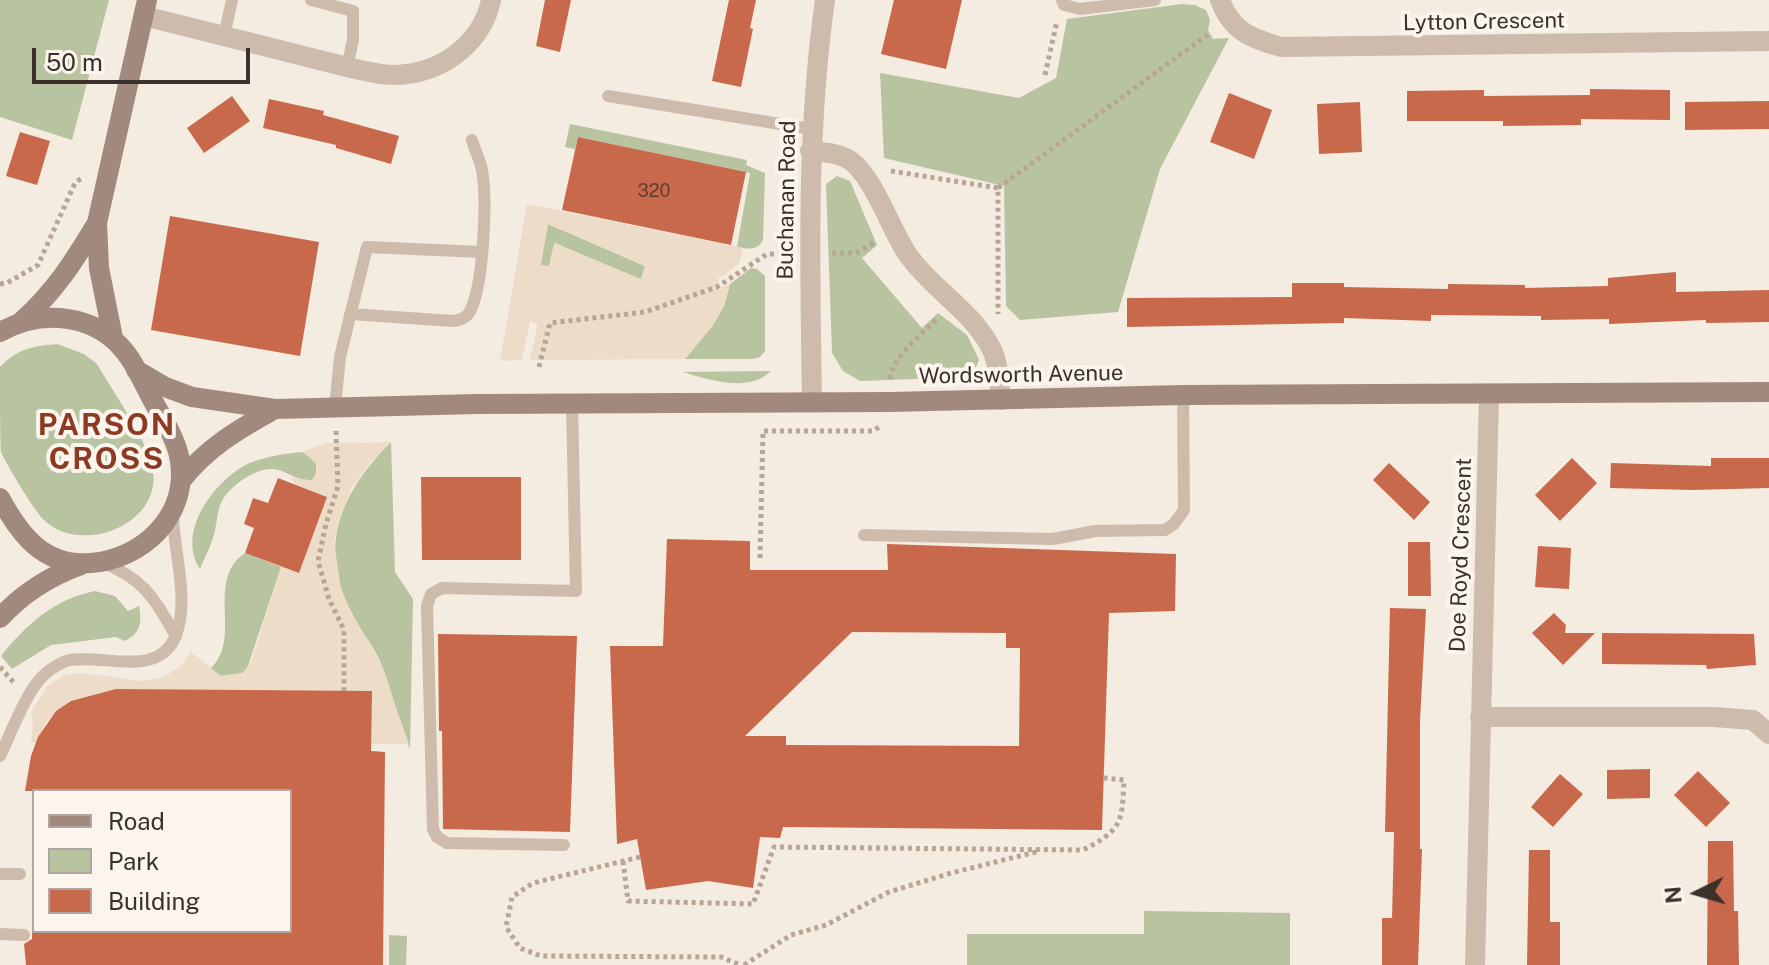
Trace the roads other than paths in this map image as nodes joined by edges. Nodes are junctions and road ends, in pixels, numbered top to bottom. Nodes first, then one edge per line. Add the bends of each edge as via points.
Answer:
1 (232, 0) edge
2 (311, 0) edge
3 (491, 0) edge
4 (825, 0) edge
5 (1155, 0) edge
6 (1220, 0) edge
7 (1063, 3) edge
8 (146, 8) edge
9 (224, 36) junction
10 (1769, 41) edge
11 (347, 67) junction
12 (608, 96) dead end
13 (811, 129) junction
14 (472, 140) dead end
15 (810, 151) junction
16 (97, 223) junction
17 (481, 252) junction
18 (350, 314) junction
19 (7, 328) edge
20 (113, 338) junction
21 (136, 370) junction
22 (1769, 392) edge
23 (1183, 395) junction
24 (1489, 395) junction
25 (1001, 400) junction
26 (812, 402) junction
27 (572, 403) junction
28 (335, 407) junction
29 (275, 409) junction
30 (181, 481) junction
31 (0, 498) edge
32 (173, 511) junction
33 (864, 535) dead end
34 (93, 563) junction
35 (0, 618) edge
36 (176, 636) junction
37 (1480, 717) junction
38 (1769, 734) edge
39 (0, 756) edge
40 (564, 845) dead end
41 (0, 874) edge
42 (20, 874) dead end
43 (0, 934) edge
44 (24, 935) dead end
45 (1475, 965) edge

1 - 9 lane
2 - 11 lane via 353,11
3 - 11 street via 478,32 457,55 434,67 385,75
4 - 13 street, Buchanan Road
5 - 7 lane via 1080,9
6 - 10 street, Lytton Crescent via 1249,38 1281,47
8 - 9 street
8 - 16 street
9 - 11 street
12 - 13 lane
13 - 15 street, Buchanan Road
14 - 17 lane via 484,195
15 - 25 street via 849,159 864,173 910,259 981,330 993,350
15 - 26 street, Buchanan Road
16 - 19 street via 48,297
16 - 20 street via 99,268
17 - 18 lane via 367,247
17 - 18 lane via 476,294 462,320
18 - 28 lane
19 - 20 street via 51,316 74,319
20 - 21 street
21 - 29 street, Wordsworth Avenue via 192,397
21 - 30 street via 172,437
22 - 24 street, Wordsworth Avenue
23 - 24 street, Wordsworth Avenue
23 - 25 street, Wordsworth Avenue
23 - 33 lane via 1184,510 1165,530 1095,531 1053,539
24 - 37 street, Doe Royd Crescent
25 - 26 street, Wordsworth Avenue
26 - 27 street, Wordsworth Avenue
27 - 28 street, Wordsworth Avenue
27 - 40 lane via 576,591 442,588 431,594 427,606 437,837 447,843
28 - 29 street, Wordsworth Avenue
29 - 30 street, Wordsworth Avenue via 222,439
30 - 32 street
31 - 34 street via 15,527 34,547 58,560
32 - 34 street via 154,537 130,554
32 - 36 lane via 183,590
34 - 35 street via 34,588
34 - 36 lane via 122,571 150,591
36 - 39 lane via 161,655 144,662 68,660 42,676
37 - 38 street via 1714,717 1753,720
37 - 45 street, Doe Royd Crescent
41 - 42 lane
43 - 44 lane

